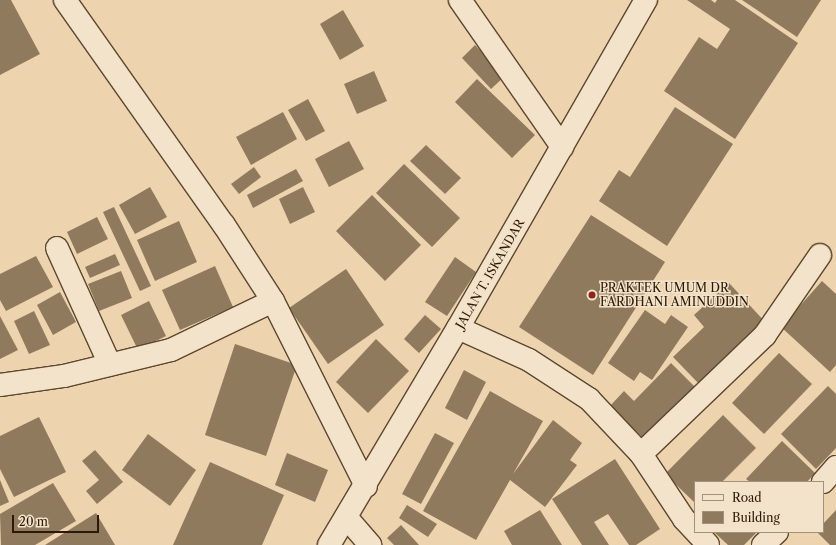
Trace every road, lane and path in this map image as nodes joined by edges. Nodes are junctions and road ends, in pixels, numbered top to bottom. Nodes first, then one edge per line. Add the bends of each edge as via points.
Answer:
1 (65, 0) edge
2 (460, 0) edge
3 (646, 0) edge
4 (562, 147) junction
5 (57, 248) dead end
6 (820, 255) dead end
7 (273, 302) junction
8 (458, 328) junction
9 (110, 365) junction
10 (0, 385) edge
11 (640, 454) junction
12 (836, 468) edge
13 (824, 481) edge
14 (366, 486) junction
15 (346, 518) junction
16 (694, 530) edge
17 (697, 533) edge
18 (775, 533) edge
19 (329, 545) edge
20 (370, 545) edge
21 (708, 545) edge
22 (763, 545) edge

1 - 7 street via 224,225
2 - 4 street
3 - 4 street, JALAN T. ISKANDAR
4 - 8 street, JALAN T. ISKANDAR
5 - 9 street
6 - 11 street via 765,335
7 - 9 street via 171,350
7 - 14 street
8 - 11 street via 529,360 589,399
8 - 14 street, JALAN T. ISKANDAR
9 - 10 street via 64,376
11 - 16 street
12 - 13 street
14 - 15 street, JALAN T. ISKANDAR
15 - 19 street, JALAN T. ISKANDAR
15 - 20 street
17 - 21 street
18 - 22 street

